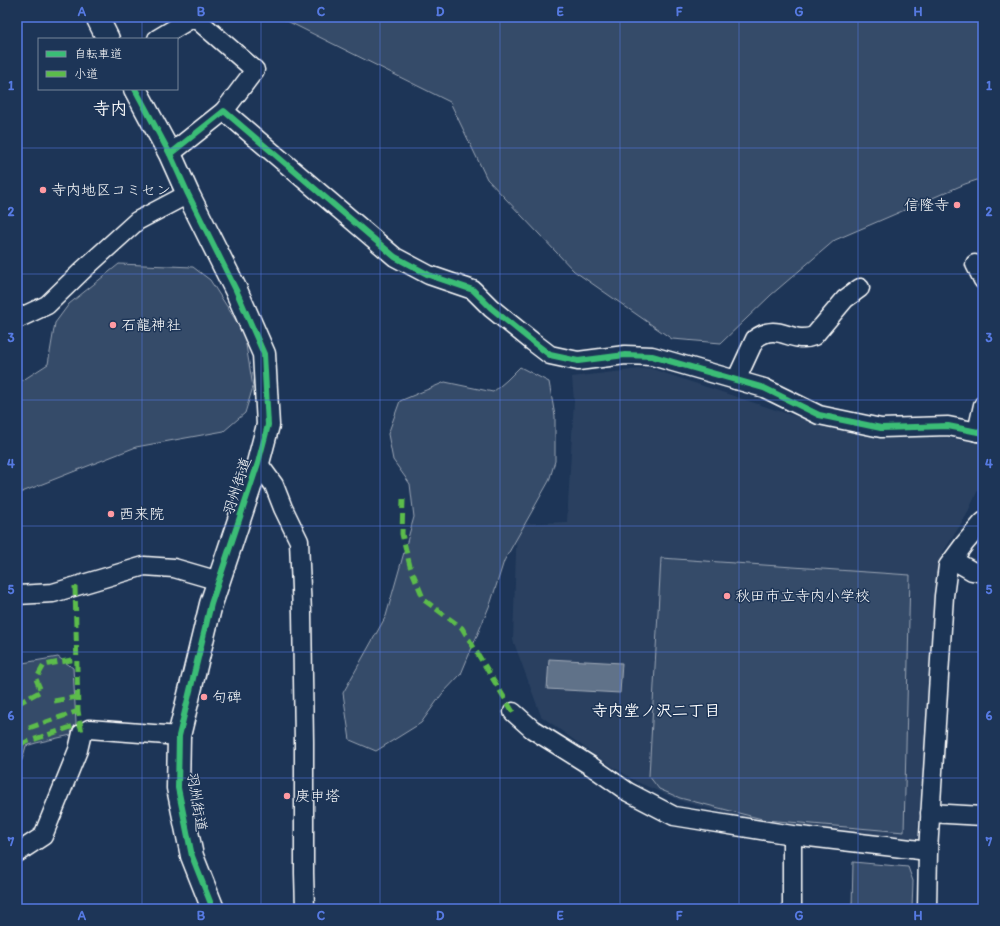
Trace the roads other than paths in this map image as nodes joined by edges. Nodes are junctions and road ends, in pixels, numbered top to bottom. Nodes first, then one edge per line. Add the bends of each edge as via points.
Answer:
1 (97, 17) edge
2 (108, 38) edge
3 (159, 38) edge
4 (136, 90) edge
5 (224, 111) junction
6 (170, 154) junction
7 (188, 194) junction
8 (860, 288) dead end
9 (17, 319) edge
10 (736, 380) junction
11 (983, 405) edge
12 (980, 432) edge
13 (258, 463) junction
14 (983, 522) edge
15 (953, 560) junction
16 (983, 573) edge
17 (219, 581) junction
18 (17, 595) edge
19 (513, 712) dead end
20 (179, 736) junction
21 (930, 813) junction
22 (983, 816) edge
23 (792, 835) junction
24 (928, 851) junction
25 (17, 853) edge
26 (212, 909) edge
27 (305, 909) edge
28 (792, 909) edge
29 (927, 909) edge

1 - 2 street
3 - 5 street via 194,17 255,70
4 - 6 street, 羽州街道
5 - 6 street
5 - 10 street via 395,257 429,275 473,290 491,308 550,355 578,361 625,355 652,356
6 - 7 street, 羽州街道
7 - 9 street via 138,221 47,305
7 - 13 street, 羽州街道 via 236,290 264,354 268,425
8 - 10 street via 845,299 814,336 800,338 774,331 755,339
10 - 12 street via 764,388 819,415 881,428 948,426
11 - 12 street
13 - 17 street, 羽州街道
13 - 27 street via 274,485 299,541
14 - 15 street
15 - 16 street via 972,571
15 - 21 street via 948,566 944,596
17 - 18 street via 174,568 144,566 53,593
17 - 20 street, 羽州街道
19 - 23 street via 532,729 628,792 674,816
20 - 25 street via 89,730 82,733 78,750 43,836
20 - 26 street, 羽州街道 via 178,788 192,856
21 - 22 street
21 - 24 street
23 - 24 street
23 - 28 street
24 - 29 street

